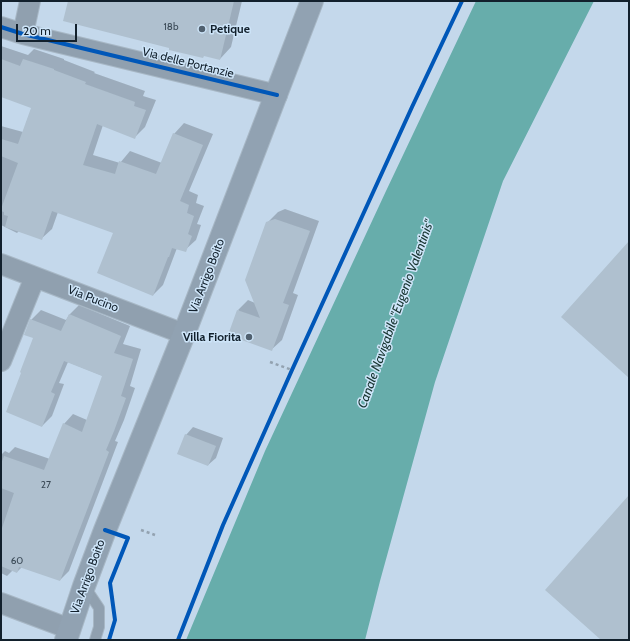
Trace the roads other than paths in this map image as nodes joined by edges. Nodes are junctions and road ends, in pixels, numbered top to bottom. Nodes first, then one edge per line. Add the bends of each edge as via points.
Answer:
1 (30, 1) edge
2 (312, 1) edge
3 (1, 27) edge
4 (23, 34) junction
5 (276, 95) junction
6 (1, 264) edge
7 (35, 276) junction
8 (184, 334) junction
9 (1, 361) edge
10 (84, 586) junction
11 (1, 603) edge
12 (68, 634) edge
13 (95, 640) edge

1 - 4 street
2 - 5 main road, Via Arrigo Boito
3 - 4 street, Via delle Portanzie
4 - 5 street, Via delle Portanzie
5 - 8 main road, Via Arrigo Boito
6 - 7 street, Via Pucino
7 - 8 street, Via Pucino
7 - 9 street
8 - 10 main road, Via Arrigo Boito
10 - 12 main road, Via Arrigo Boito
10 - 13 lane via 99,608 100,627
11 - 12 street

